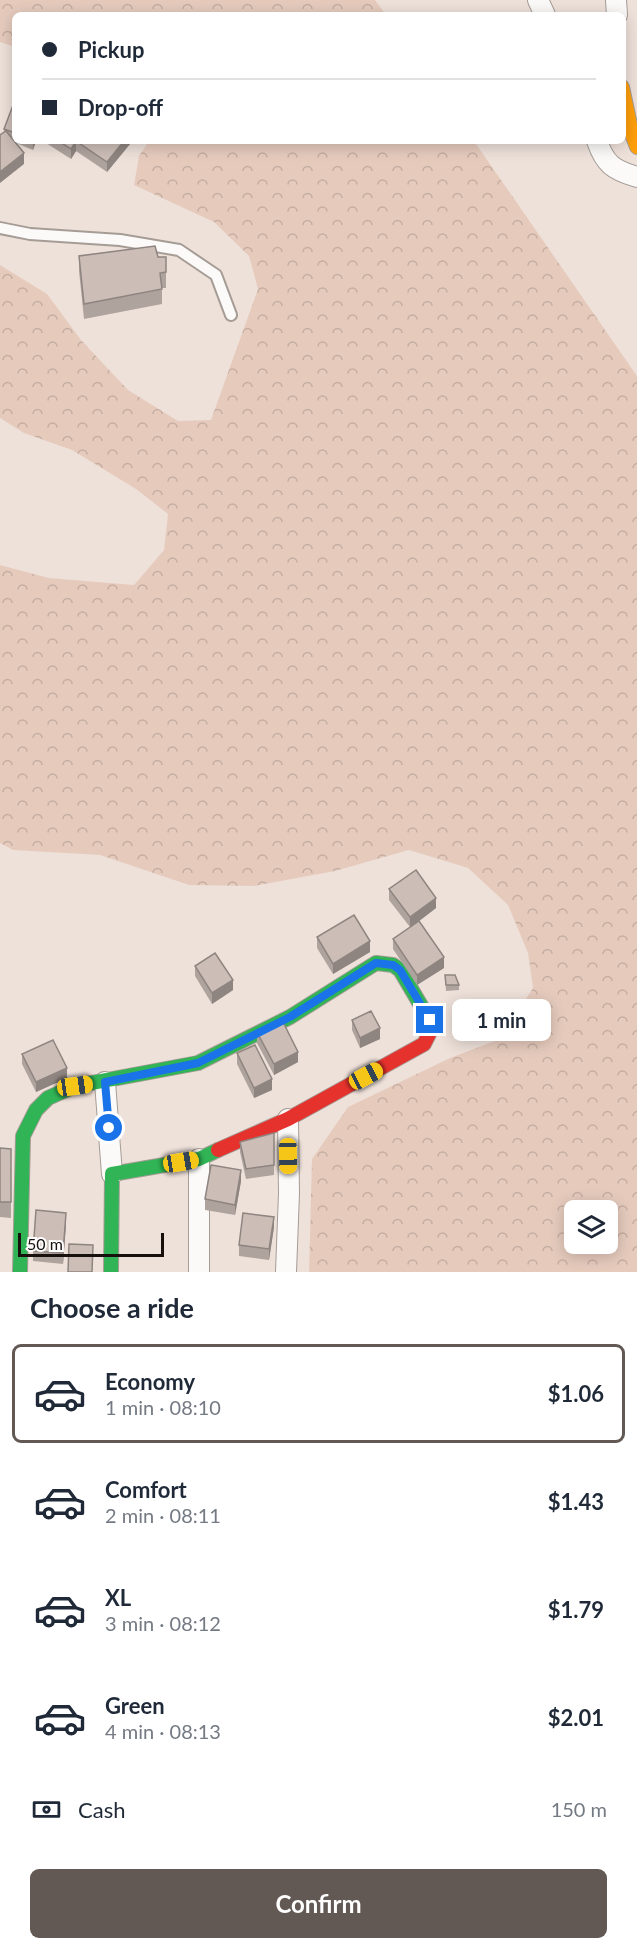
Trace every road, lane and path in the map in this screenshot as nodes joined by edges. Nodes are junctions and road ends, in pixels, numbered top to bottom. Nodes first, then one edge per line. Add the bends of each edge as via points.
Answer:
1 (626, 106) edge
2 (598, 144) edge
3 (637, 147) edge
4 (637, 177) edge
5 (0, 228) edge
6 (231, 315) dead end
7 (105, 1082) junction
8 (288, 1119) junction
9 (199, 1159) junction
10 (112, 1174) junction
11 (20, 1272) edge
12 (111, 1272) edge
13 (199, 1272) edge
14 (286, 1272) edge

1 - 3 street
2 - 4 street via 614,169
5 - 6 lane via 180,250 216,275
7 - 8 street via 198,1063 290,1017 376,963 400,970 430,1020 432,1028 424,1044
7 - 10 street
7 - 11 street via 59,1092 42,1102 29,1118 23,1136
8 - 9 street
8 - 14 street
9 - 10 street
9 - 13 street
10 - 12 street

